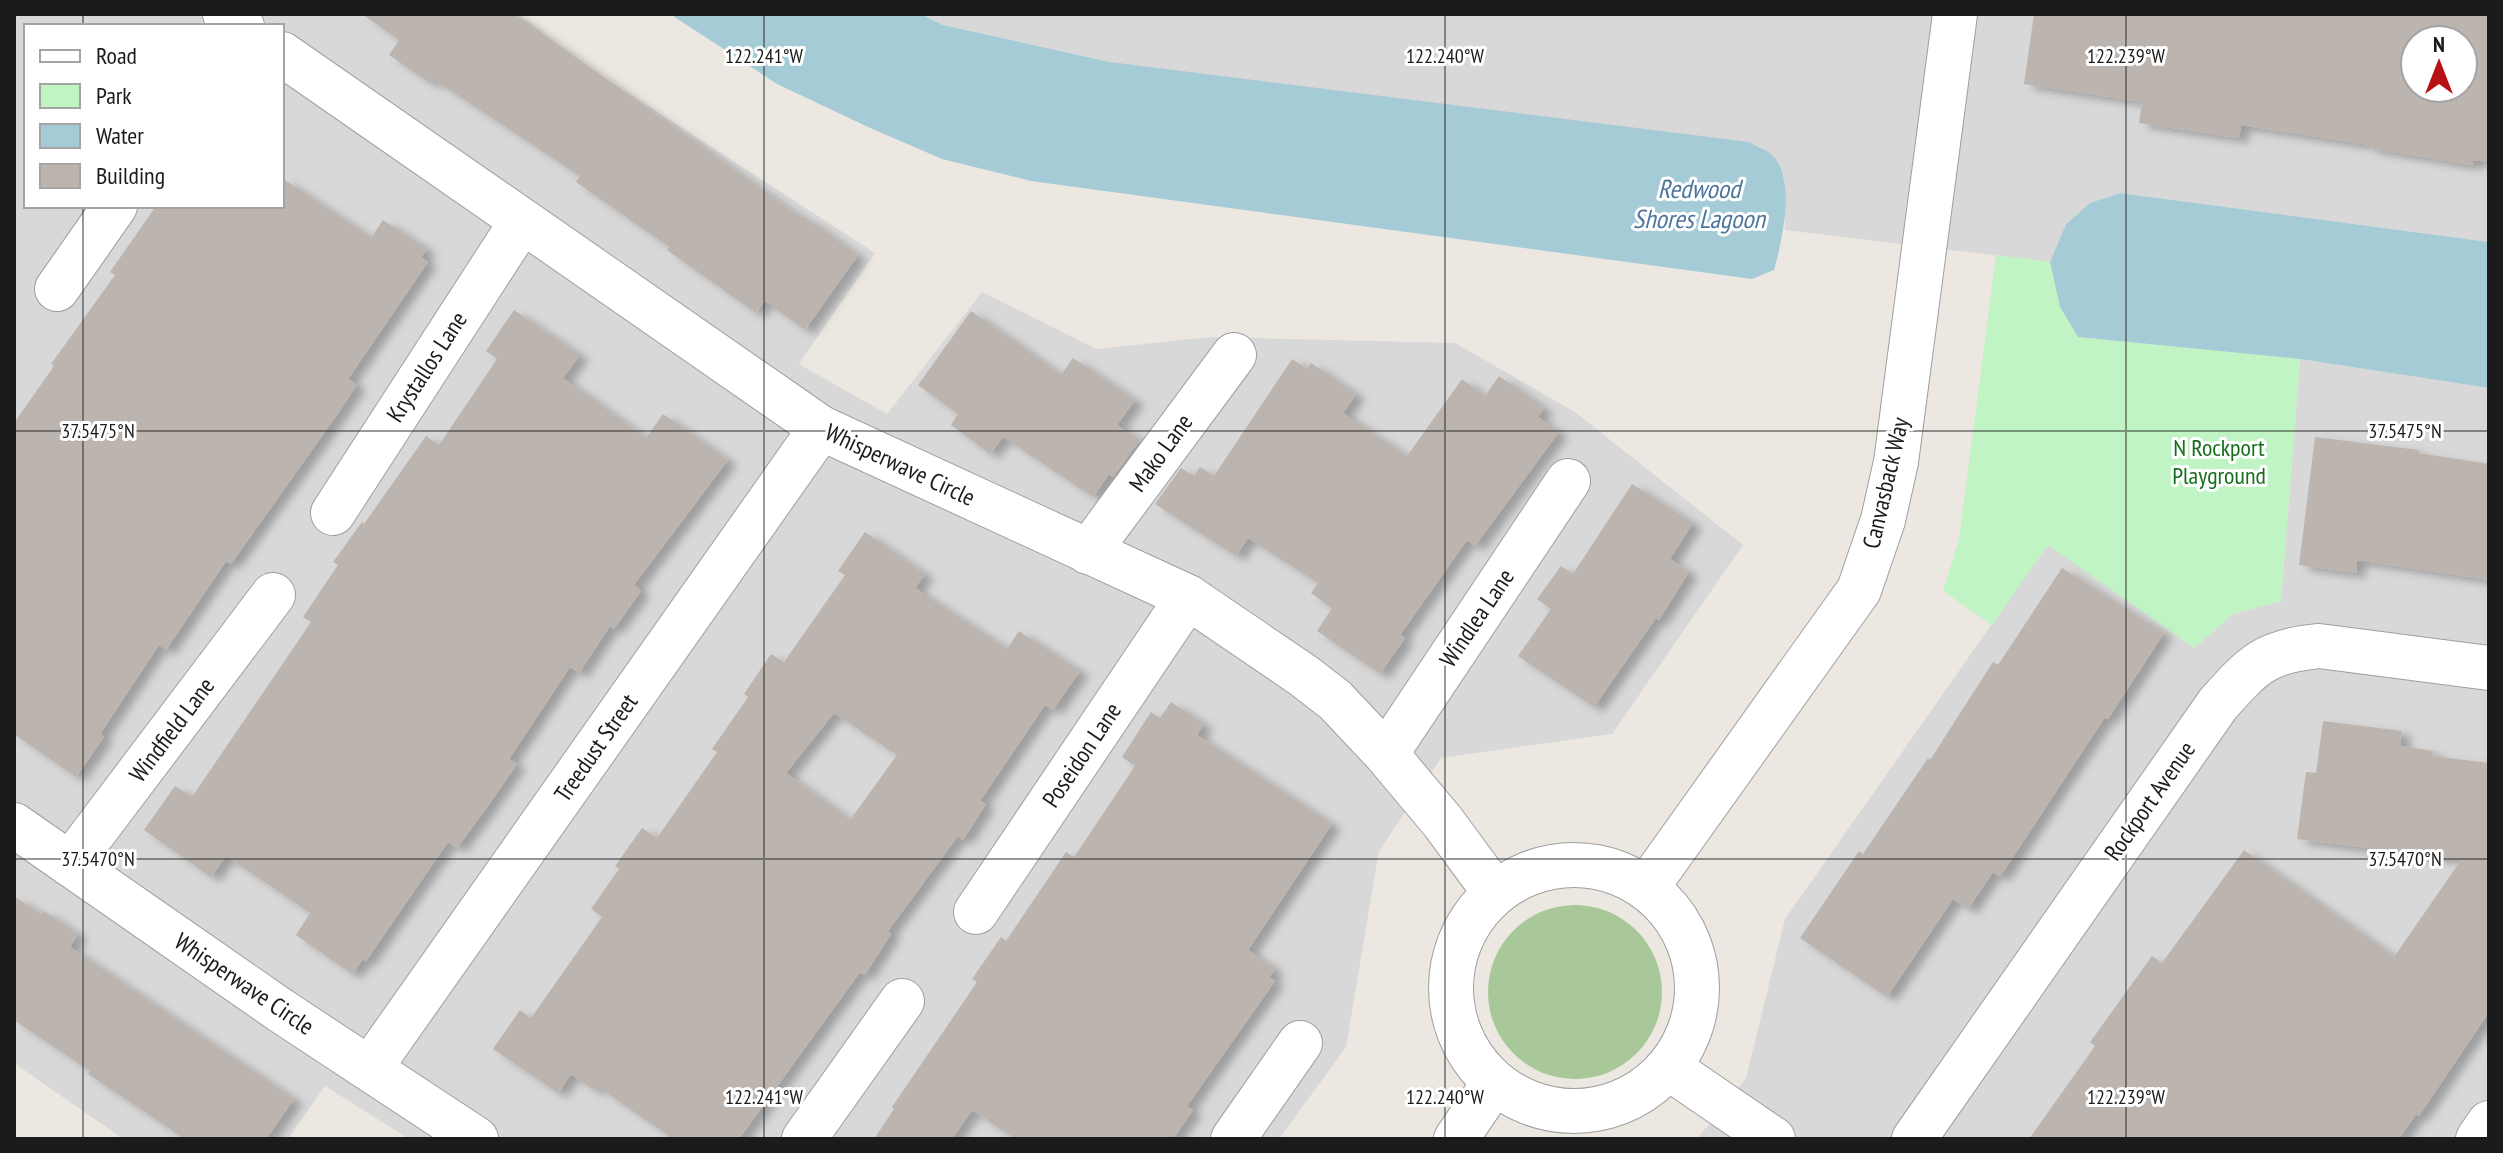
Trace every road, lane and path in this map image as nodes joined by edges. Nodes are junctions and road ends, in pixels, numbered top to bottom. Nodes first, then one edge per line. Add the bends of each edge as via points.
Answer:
1 (1955, 14) edge
2 (284, 55) edge
3 (114, 208) edge
4 (522, 221) junction
5 (57, 289) dead end
6 (1234, 355) dead end
7 (821, 428) junction
8 (1568, 481) dead end
9 (333, 513) dead end
10 (1088, 552) junction
11 (273, 595) dead end
12 (1188, 597) junction
13 (2489, 668) edge
14 (1386, 754) junction
15 (14, 825) edge
16 (70, 864) junction
17 (1647, 887) junction
18 (1493, 890) junction
19 (976, 912) dead end
20 (902, 1001) dead end
21 (1300, 1043) dead end
22 (370, 1068) junction
23 (1669, 1068) junction
24 (1494, 1083) junction
25 (2489, 1123) edge
26 (476, 1139) edge
27 (804, 1139) edge
28 (1233, 1139) edge
29 (1456, 1139) edge
30 (1773, 1139) edge
31 (1914, 1139) edge
32 (2478, 1139) edge

1 - 17 street, Canvasback Way via 1896,462 1874,548 1859,590
2 - 4 street, Whisperwave Circle
3 - 5 street
4 - 7 street, Whisperwave Circle
4 - 9 street, Krystallos Lane
6 - 10 street, Mako Lane
7 - 10 street, Whisperwave Circle
7 - 22 street, Treedust Street
8 - 14 street, Windlea Lane
10 - 12 street, Whisperwave Circle
11 - 16 street, Windfield Lane
12 - 14 street, Whisperwave Circle via 1335,700
12 - 19 street, Poseidon Lane
13 - 31 street, Rockport Avenue via 2319,646 2265,657 2218,704
14 - 18 street, Whisperwave Circle
15 - 16 street, Whisperwave Circle
16 - 22 street, Whisperwave Circle
17 - 18 street via 1606,868 1562,864 1518,876
17 - 23 street via 1676,916 1694,952 1699,993 1690,1033
18 - 24 street via 1460,937 1450,976 1453,1016 1469,1053
20 - 27 street
21 - 28 street
22 - 26 street, Whisperwave Circle
23 - 24 street via 1640,1093 1604,1108 1566,1112 1528,1103
23 - 30 street
24 - 29 street
25 - 32 street

